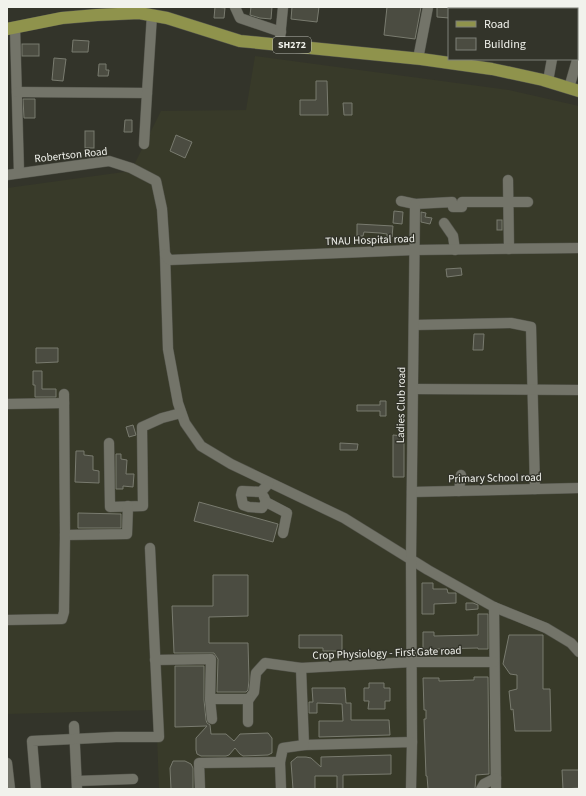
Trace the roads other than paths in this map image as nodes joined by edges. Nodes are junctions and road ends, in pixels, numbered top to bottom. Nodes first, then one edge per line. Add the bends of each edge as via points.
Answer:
1 (235, 7) edge
2 (283, 7) edge
3 (428, 7) edge
4 (113, 10) edge
5 (152, 15) junction
6 (11, 28) edge
7 (280, 38) junction
8 (579, 53) edge
9 (418, 59) junction
10 (552, 60) edge
11 (548, 81) junction
12 (574, 89) edge
13 (17, 92) junction
14 (147, 93) junction
15 (144, 144) dead end
16 (20, 173) junction
17 (7, 175) edge
18 (508, 180) dead end
19 (401, 201) dead end
20 (508, 202) junction
21 (528, 202) dead end
22 (415, 204) junction
23 (444, 223) dead end
24 (579, 248) edge
25 (509, 249) junction
26 (414, 250) junction
27 (455, 250) junction
28 (166, 254) junction
29 (414, 325) junction
30 (413, 389) junction
31 (533, 390) junction
32 (579, 390) edge
33 (7, 404) edge
34 (181, 413) junction
35 (109, 443) dead end
36 (461, 475) dead end
37 (269, 483) junction
38 (579, 488) edge
39 (535, 489) junction
40 (459, 491) junction
41 (261, 492) junction
42 (412, 492) junction
43 (266, 502) junction
44 (128, 506) junction
45 (284, 533) dead end
46 (65, 534) junction
47 (150, 548) dead end
48 (411, 560) junction
49 (494, 607) junction
50 (7, 620) edge
51 (579, 652) edge
52 (155, 660) junction
53 (412, 662) junction
54 (494, 662) junction
55 (301, 668) junction
56 (210, 699) junction
57 (248, 699) junction
58 (212, 719) dead end
59 (248, 722) dead end
60 (74, 726) dead end
61 (75, 739) junction
62 (412, 742) junction
63 (304, 745) junction
64 (280, 762) junction
65 (7, 763) edge
66 (496, 778) junction
67 (133, 779) dead end
68 (77, 785) edge
69 (10, 789) edge
70 (36, 789) edge
71 (200, 789) edge
72 (281, 789) edge
73 (411, 789) edge
74 (481, 789) edge
75 (496, 789) edge

1 - 7 street via 240,18
2 - 7 street
3 - 9 street
4 - 5 main road, SH272
4 - 6 main road, SH272
5 - 7 main road, SH272 via 240,41
5 - 14 street
6 - 13 street
7 - 9 main road, SH272
8 - 12 street
9 - 11 main road, SH272 via 492,69
10 - 11 street
11 - 12 main road, SH272
13 - 14 street
13 - 16 street
14 - 15 street
16 - 17 street, Robertson Road
16 - 28 street, Robertson Road via 109,161 131,168 156,181 162,209
18 - 20 street
19 - 22 street
20 - 21 street
20 - 22 street via 462,202 462,207 453,206 452,202
20 - 25 street
22 - 26 street, Ladies Club road
23 - 27 street via 453,236
24 - 25 street, TNAU Hospital road
25 - 27 street, TNAU Hospital road
26 - 27 street, TNAU Hospital road
26 - 28 street, TNAU Hospital road via 169,260
26 - 29 street, Ladies Club road
28 - 34 street via 168,349
29 - 30 street, Ladies Club road
29 - 31 street via 511,323 531,327
30 - 31 street
30 - 42 street, Ladies Club road
31 - 32 street
31 - 39 street
33 - 46 street via 64,398
34 - 37 street via 201,446
34 - 44 street via 142,427 143,506
35 - 44 street via 110,507
36 - 40 street
37 - 41 street
37 - 48 street via 344,518
38 - 39 street, Primary School road
39 - 40 street, Primary School road
40 - 42 street, Primary School road
41 - 43 street
41 - 43 street via 242,490 243,505 262,508
42 - 48 street, Ladies Club road
43 - 45 street via 287,513
44 - 46 street via 127,534
46 - 50 street via 62,620
47 - 52 street
48 - 49 street
48 - 53 street, Ladies Club road
49 - 51 street via 546,628 571,643
49 - 54 street
52 - 56 street via 211,659
52 - 61 street via 159,737
53 - 54 street, Crop Physiology - First Gate road
53 - 55 street, Crop Physiology - First Gate road
53 - 62 street, Ladies Club road
54 - 66 street
55 - 57 street via 265,663 256,673 254,692
55 - 63 street, Crop Physiology - First Gate road
56 - 57 street
56 - 58 street
57 - 59 street
60 - 61 street
61 - 68 street
61 - 70 street via 32,741
62 - 63 street
62 - 73 street, Ladies Club road
63 - 64 street via 283,748
64 - 71 street via 199,763
64 - 72 street
65 - 69 street
66 - 74 street via 484,784
66 - 75 street
67 - 68 street

